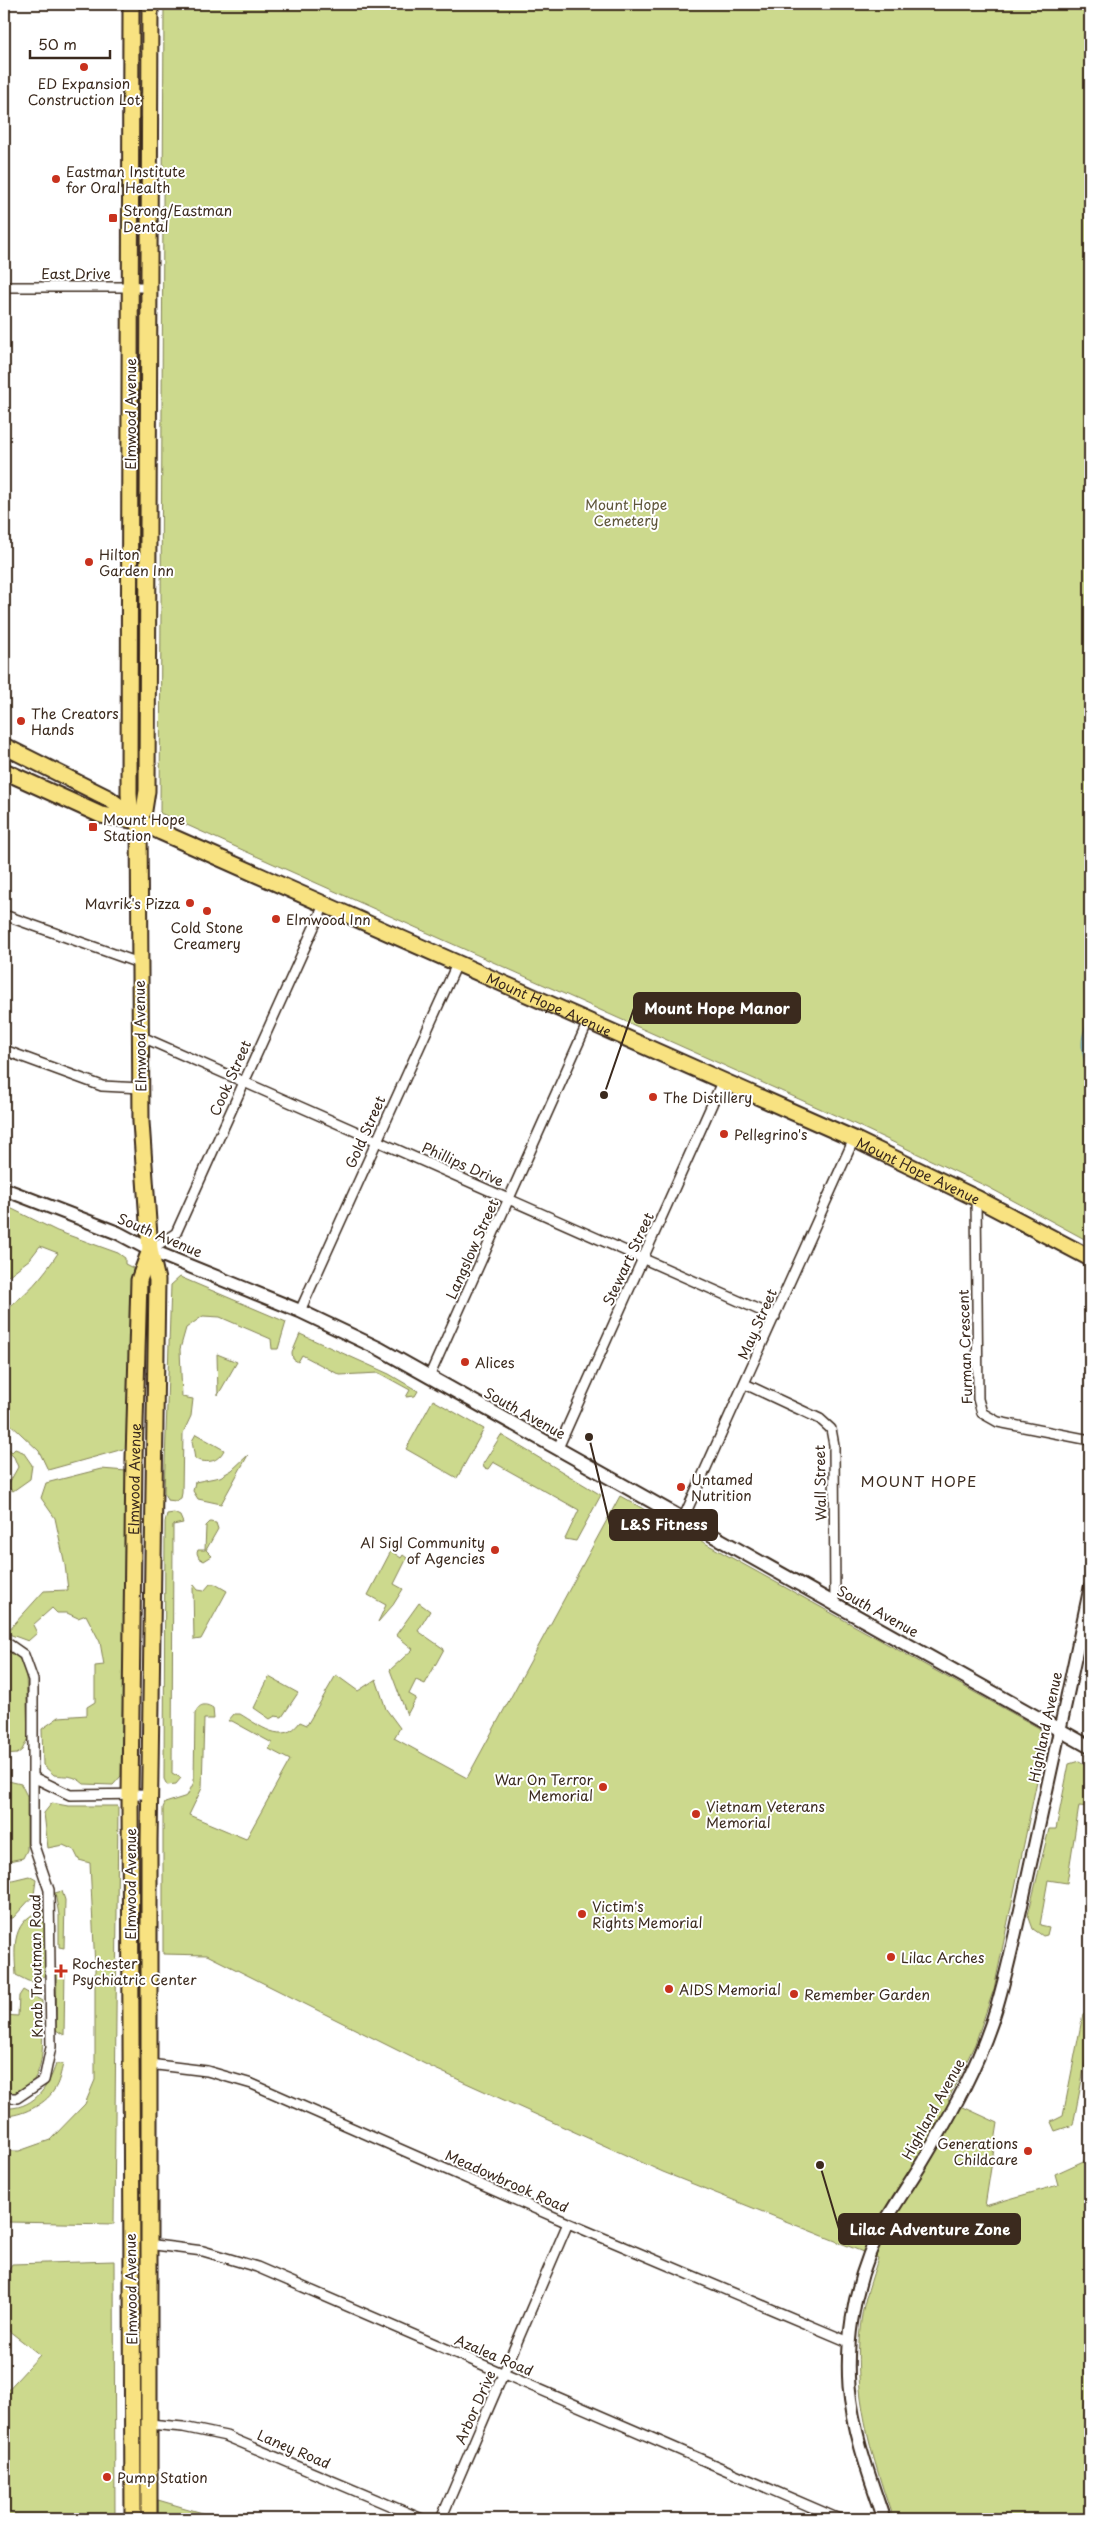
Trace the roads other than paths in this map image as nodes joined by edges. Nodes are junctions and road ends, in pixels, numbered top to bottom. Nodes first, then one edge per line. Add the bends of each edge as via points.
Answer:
1 (131, 4) edge
2 (150, 4) edge
3 (4, 287) edge
4 (130, 287) junction
5 (149, 287) junction
6 (4, 746) edge
7 (4, 771) edge
8 (138, 821) junction
9 (324, 905) junction
10 (4, 915) edge
11 (140, 963) junction
12 (457, 964) junction
13 (588, 1022) junction
14 (140, 1036) junction
15 (4, 1050) edge
16 (244, 1081) junction
17 (722, 1082) junction
18 (141, 1088) junction
19 (854, 1139) junction
20 (376, 1140) junction
21 (4, 1189) edge
22 (976, 1198) junction
23 (509, 1199) junction
24 (150, 1250) junction
25 (1090, 1258) edge
26 (644, 1259) junction
27 (300, 1311) junction
28 (775, 1316) junction
29 (429, 1377) junction
30 (745, 1384) junction
31 (1090, 1440) edge
32 (558, 1448) junction
33 (684, 1519) junction
34 (1090, 1588) edge
35 (836, 1605) junction
36 (4, 1641) edge
37 (1060, 1729) junction
38 (1090, 1747) edge
39 (33, 1778) junction
40 (130, 1794) junction
41 (149, 1794) junction
42 (149, 2064) junction
43 (4, 2098) edge
44 (568, 2223) junction
45 (130, 2243) junction
46 (148, 2244) junction
47 (849, 2342) junction
48 (504, 2375) junction
49 (149, 2424) junction
50 (133, 2519) edge
51 (149, 2519) edge
52 (422, 2519) edge
53 (440, 2519) edge
54 (839, 2519) edge
55 (884, 2519) edge

1 - 4 main road, Elmwood Avenue
2 - 5 main road, Elmwood Avenue
3 - 4 street, East Drive
4 - 5 street, East Drive
4 - 8 main road, Elmwood Avenue via 129,794 130,806
5 - 8 main road, Elmwood Avenue via 147,791 144,810
6 - 8 main road, Mount Hope Avenue via 108,798
7 - 8 main road, Mount Hope Avenue via 101,816
8 - 9 main road, Mount Hope Avenue
8 - 11 main road, Elmwood Avenue
9 - 12 main road, Mount Hope Avenue
9 - 16 street, Cook Street
10 - 11 street
11 - 14 main road, Elmwood Avenue
12 - 13 main road, Mount Hope Avenue
12 - 20 street, Gold Street
13 - 17 main road, Mount Hope Avenue
13 - 23 street, Langslow Street
14 - 16 street, Phillips Drive
14 - 18 main road, Elmwood Avenue
15 - 18 street via 102,1086
16 - 20 street, Phillips Drive
16 - 24 street, Cook Street via 176,1234
17 - 19 main road, Mount Hope Avenue
17 - 26 street, Stewart Street
18 - 24 main road, Elmwood Avenue
19 - 22 main road, Mount Hope Avenue
19 - 28 street, May Street
20 - 23 street, Phillips Drive
20 - 27 street, Gold Street
21 - 24 main road, South Avenue via 118,1233
22 - 25 main road, Mount Hope Avenue
22 - 31 street, Furman Crescent via 978,1399 982,1413 998,1422
23 - 26 street, Phillips Drive
23 - 29 street, Langslow Street
24 - 27 main road, South Avenue
24 - 40 main road, Elmwood Avenue via 139,1280
24 - 41 main road, Elmwood Avenue via 157,1280
26 - 28 street, Phillips Drive
26 - 32 street, Stewart Street
27 - 29 main road, South Avenue via 380,1349
28 - 30 street, May Street
29 - 32 main road, South Avenue
30 - 33 street, May Street
30 - 35 street, Wall Street via 820,1419 831,1429 834,1445
32 - 33 main road, South Avenue
33 - 35 main road, South Avenue
34 - 37 street, Highland Avenue
35 - 37 main road, South Avenue
36 - 39 street, Knab Troutman Road via 24,1655 33,1680
37 - 38 main road, South Avenue
37 - 47 street, Highland Avenue via 1006,1974 985,2042 956,2104 869,2254 856,2298
39 - 40 street via 70,1795
39 - 43 street, Knab Troutman Road via 33,1843 49,1890 51,2047 44,2080 17,2098
40 - 41 street
40 - 45 main road, Elmwood Avenue
41 - 42 main road, Elmwood Avenue
42 - 44 street, Meadowbrook Road via 207,2070 239,2079
42 - 46 main road, Elmwood Avenue
44 - 47 street, Meadowbrook Road
44 - 48 street, Arbor Drive
45 - 46 street, Azalea Road
45 - 50 main road, Elmwood Avenue
46 - 48 street, Azalea Road via 203,2251 242,2261
46 - 49 main road, Elmwood Avenue
47 - 55 street, Highland Avenue via 849,2385 857,2435
48 - 53 street, Arbor Drive
48 - 54 street, Azalea Road
49 - 51 main road, Elmwood Avenue
49 - 52 street, Laney Road via 207,2431 234,2439

